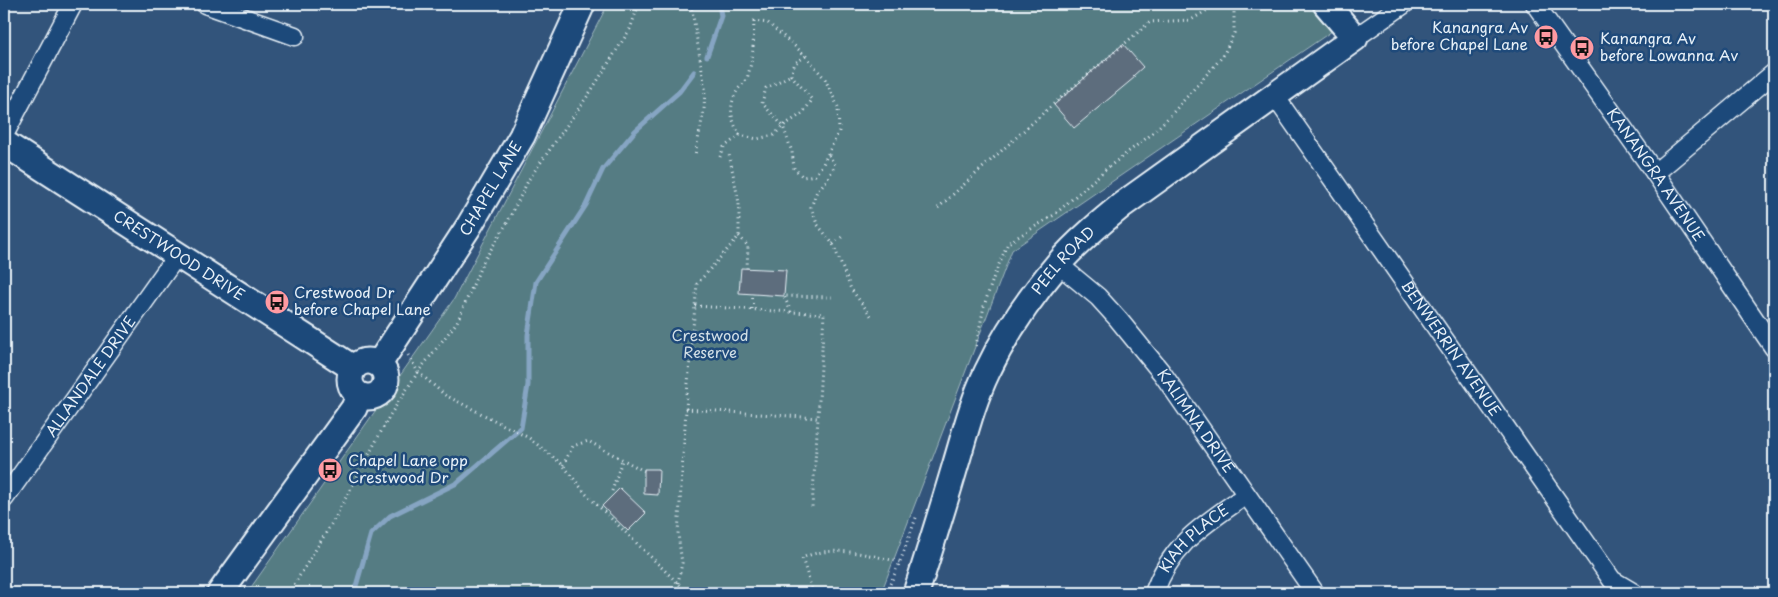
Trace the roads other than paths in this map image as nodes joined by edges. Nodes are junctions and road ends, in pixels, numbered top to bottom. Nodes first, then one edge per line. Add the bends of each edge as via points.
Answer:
1 (73, 4) edge
2 (206, 4) edge
3 (582, 4) edge
4 (1326, 4) edge
5 (1404, 4) edge
6 (1535, 4) edge
7 (296, 36) dead end
8 (1355, 38) junction
9 (1774, 73) edge
10 (1274, 95) junction
11 (4, 136) edge
12 (4, 143) edge
13 (1655, 173) junction
14 (178, 254) junction
15 (1058, 264) junction
16 (1774, 348) edge
17 (385, 354) junction
18 (353, 368) junction
19 (359, 395) junction
20 (1246, 495) junction
21 (4, 499) edge
22 (220, 593) edge
23 (916, 593) edge
24 (1154, 593) edge
25 (1315, 593) edge
26 (1634, 593) edge

1 - 11 street
2 - 7 street
3 - 17 street, CHAPEL LANE via 522,136 469,226
4 - 8 street
5 - 8 street
6 - 13 street, KANANGRA AVENUE
8 - 10 street, PEEL ROAD
9 - 13 street
10 - 15 street, PEEL ROAD via 1122,205
10 - 26 street, BENWERRIN AVENUE via 1612,580
12 - 14 street, CRESTWOOD DRIVE
13 - 16 street, KANANGRA AVENUE
14 - 18 street, CRESTWOOD DRIVE
14 - 21 street, ALLANDALE DRIVE
15 - 20 street, KALIMNA DRIVE via 1098,297 1139,344
15 - 23 street, PEEL ROAD via 1008,335 987,373 969,419
17 - 18 street
17 - 19 street via 383,369 387,377 384,389 374,396
18 - 19 street via 350,383
19 - 22 street via 354,408
20 - 24 street, KIAH PLACE via 1191,534 1172,556
20 - 25 street, KALIMNA DRIVE

